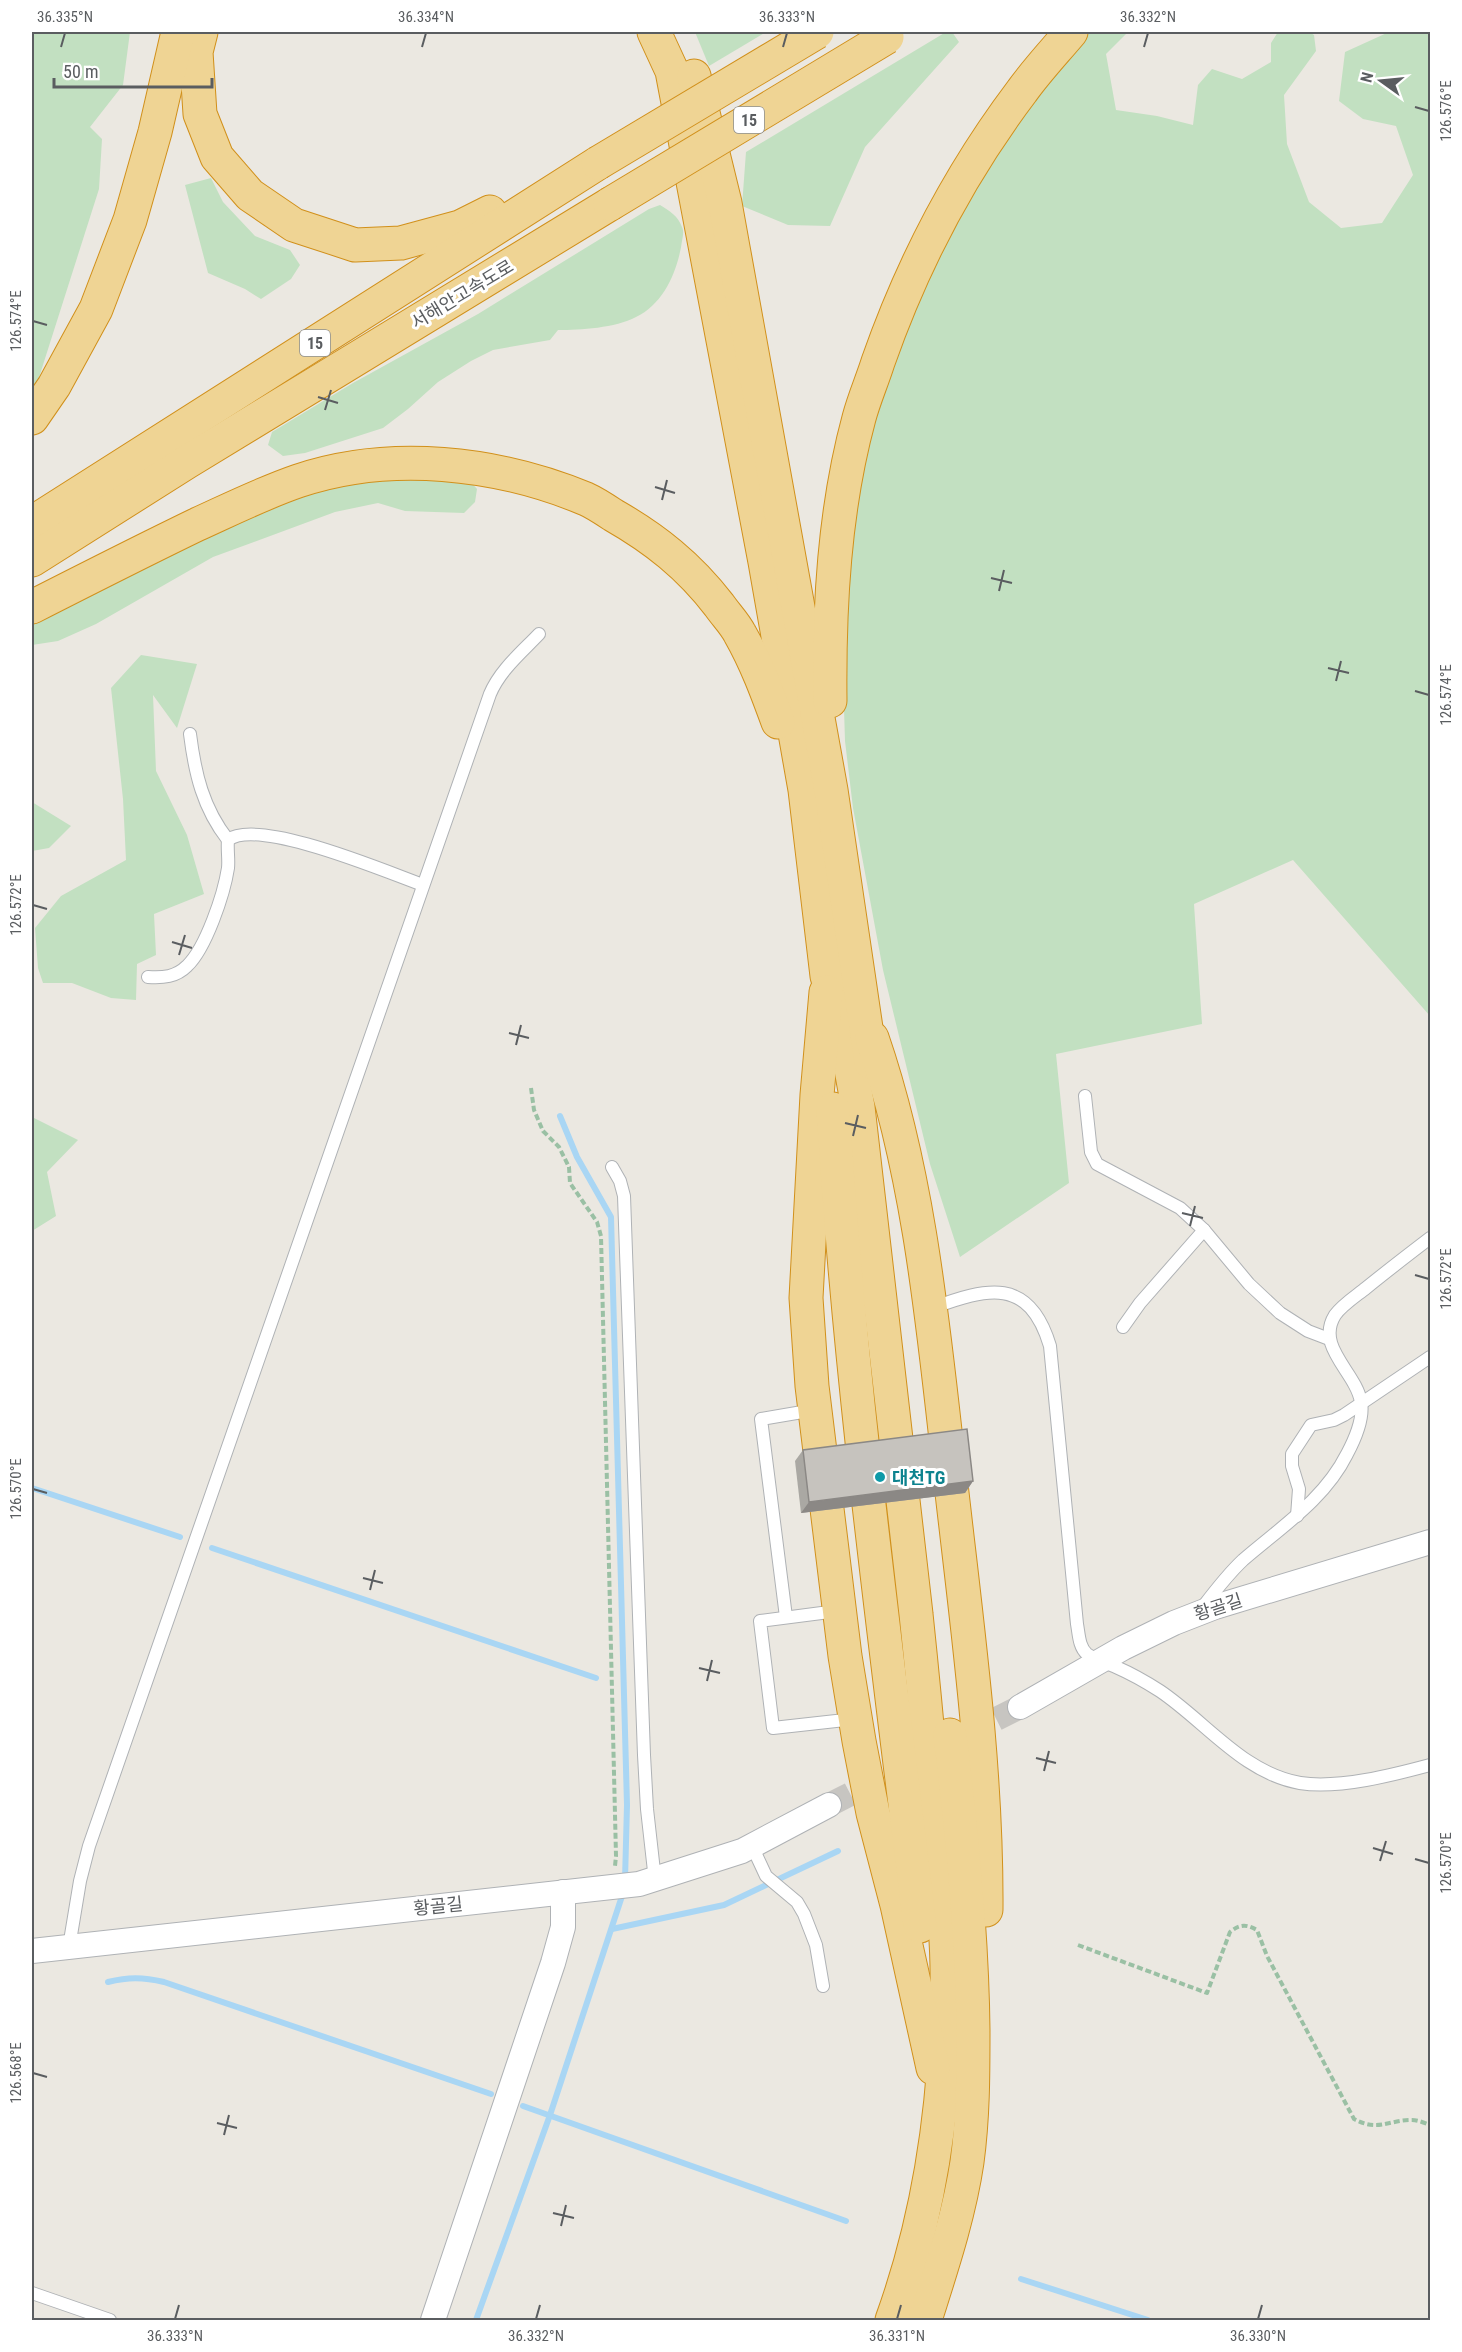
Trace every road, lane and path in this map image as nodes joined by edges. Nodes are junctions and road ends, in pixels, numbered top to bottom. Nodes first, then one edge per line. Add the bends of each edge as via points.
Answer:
1 (178, 32) edge
2 (201, 32) edge
3 (654, 32) edge
4 (678, 32) edge
5 (817, 32) edge
6 (1071, 32) edge
7 (891, 34) edge
8 (598, 163) junction
9 (32, 418) edge
10 (32, 523) edge
11 (32, 560) edge
12 (32, 607) edge
13 (539, 634) dead end
14 (190, 734) dead end
15 (818, 790) junction
16 (228, 840) junction
17 (423, 885) junction
18 (827, 976) junction
19 (148, 977) dead end
20 (864, 1013) junction
21 (531, 1088) dead end
22 (1086, 1096) dead end
23 (612, 1167) dead end
24 (1204, 1230) junction
25 (1431, 1238) edge
26 (930, 1309) junction
27 (1123, 1326) dead end
28 (1329, 1339) junction
29 (1431, 1357) edge
30 (1362, 1404) junction
31 (815, 1410) junction
32 (1297, 1516) junction
33 (1431, 1542) edge
34 (839, 1611) junction
35 (1197, 1614) junction
36 (786, 1617) junction
37 (1101, 1661) junction
38 (1020, 1707) tunnel mouth
39 (855, 1719) junction
40 (1431, 1765) edge
41 (829, 1805) tunnel mouth
42 (753, 1846) junction
43 (647, 1882) junction
44 (611, 1888) junction
45 (563, 1892) junction
46 (1078, 1945) dead end
47 (69, 1947) junction
48 (32, 1951) edge
49 (823, 1986) dead end
50 (941, 2104) junction
51 (974, 2106) junction
52 (1431, 2125) edge
53 (32, 2293) edge
54 (110, 2320) edge
55 (433, 2320) edge
56 (892, 2320) edge
57 (925, 2320) edge

1 - 9 highway via 155,132 122,242 96,309
2 - 8 highway via 196,52 200,114 218,157 250,195 294,225 355,245 401,243 460,227
3 - 15 highway via 672,71 765,562
4 - 15 highway via 690,58 726,203 783,535
5 - 8 highway, 서해안고속도로 / 15, bridge
6 - 15 highway via 1022,91 970,167 919,258 859,418 840,516
7 - 11 highway, 서해안고속도로 / 15, bridge
8 - 10 highway, 서해안고속도로 / 15
12 - 15 highway via 190,528 299,480 354,467 417,463 476,468 587,500 671,553 708,591 740,633
13 - 17 lane via 495,683
14 - 16 lane via 203,799
15 - 18 highway
15 - 20 highway
16 - 17 lane via 246,834 271,835
16 - 19 lane via 228,867 221,899 205,940 188,966 173,975
17 - 47 lane via 89,1846
18 - 31 highway via 806,1298
18 - 50 highway via 844,1031 858,1107 925,1696 947,1987
20 - 26 highway via 889,1086
20 - 51 highway via 904,1320 957,1791 972,1968
21 - 44 path via 534,1110 543,1131 559,1148 569,1167 570,1183 597,1222 601,1236 616,1856
22 - 24 lane via 1091,1152 1097,1164 1180,1208
23 - 43 lane via 624,1196
24 - 27 lane
24 - 28 lane via 1249,1284 1280,1313
25 - 28 lane via 1336,1314
26 - 37 lane via 981,1293 1008,1293 1034,1312 1046,1332 1060,1432 1077,1624 1082,1648
26 - 51 highway via 976,1705 986,1852 985,2019
28 - 30 lane via 1357,1387
29 - 30 lane
30 - 32 lane via 1359,1426 1347,1455 1328,1485
30 - 32 lane via 1334,1420 1311,1425 1292,1454 1299,1489
31 - 34 highway
31 - 36 lane via 762,1419
32 - 35 lane via 1224,1579
33 - 35 street, 황골길
34 - 36 lane
34 - 39 highway
35 - 37 street, 황골길
36 - 39 lane via 760,1621 773,1728
37 - 38 street, 황골길
37 - 40 lane via 1160,1691 1233,1751 1299,1783 1374,1779
39 - 50 highway
41 - 42 street, 황골길
42 - 43 street, 황골길
42 - 49 lane via 759,1864 804,1914 816,1945
43 - 44 street, 황골길
44 - 45 street, 황골길
45 - 47 street, 황골길
45 - 55 street via 563,1927 553,1963
46 - 52 path via 1207,1993 1230,1932 1248,1925 1257,1930 1354,2120 1377,2127 1414,2119
47 - 48 street, 황골길
50 - 56 highway via 922,2222
51 - 57 highway via 967,2165
53 - 54 lane

